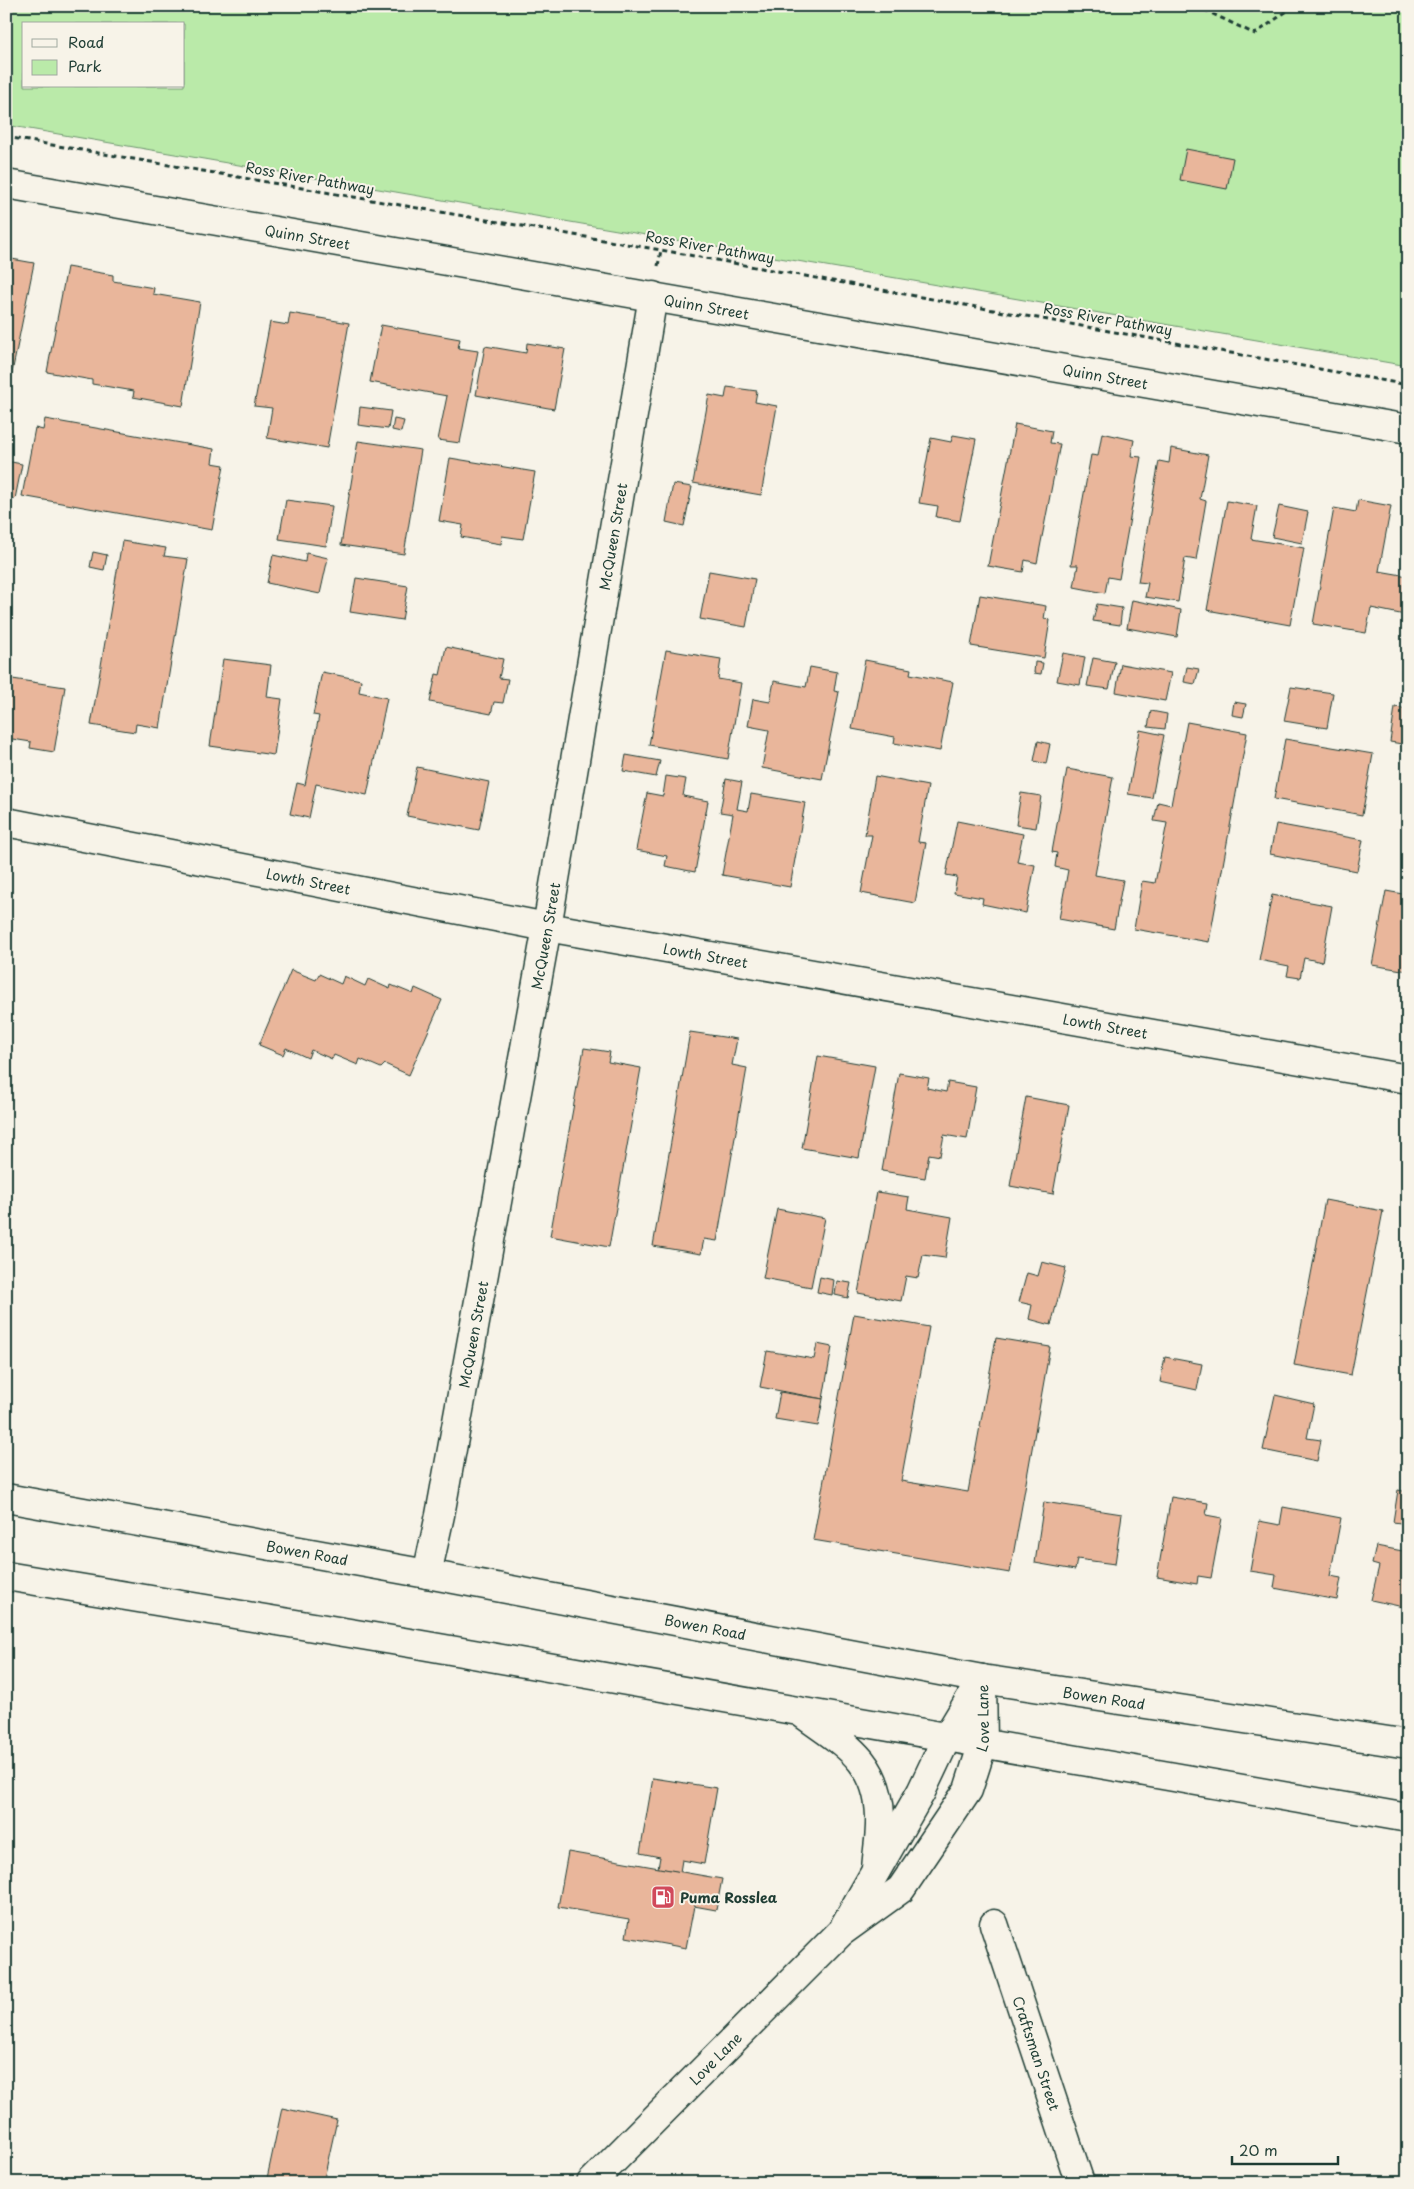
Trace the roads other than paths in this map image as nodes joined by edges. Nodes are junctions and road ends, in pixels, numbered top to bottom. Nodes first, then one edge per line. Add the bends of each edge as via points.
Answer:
1 (6, 184) edge
2 (653, 296) junction
3 (1408, 429) edge
4 (6, 822) edge
5 (547, 927) junction
6 (1408, 1079) edge
7 (6, 1498) edge
8 (427, 1574) junction
9 (6, 1576) edge
10 (982, 1679) junction
11 (798, 1710) junction
12 (946, 1737) junction
13 (983, 1743) junction
14 (1408, 1744) edge
15 (1408, 1818) edge
16 (876, 1870) junction
17 (994, 1924) dead end
18 (840, 1933) junction
19 (591, 2183) edge
20 (1080, 2183) edge

1 - 2 street, Quinn Street
2 - 3 street, Quinn Street
2 - 5 street, McQueen Street
4 - 5 street, Lowth Street
5 - 6 street, Lowth Street
5 - 8 street, McQueen Street
7 - 8 street, Bowen Road
8 - 10 street, Bowen Road
9 - 11 street
10 - 12 street, Love Lane
10 - 13 street, Love Lane
10 - 14 street, Bowen Road
11 - 12 street
11 - 16 street via 845,1744 872,1774 880,1817
12 - 13 street
12 - 16 street, Love Lane via 922,1792
13 - 15 street
13 - 18 street, Love Lane via 968,1790 902,1889
16 - 18 street, Love Lane
17 - 20 street, Craftsman Street
18 - 19 street, Love Lane

